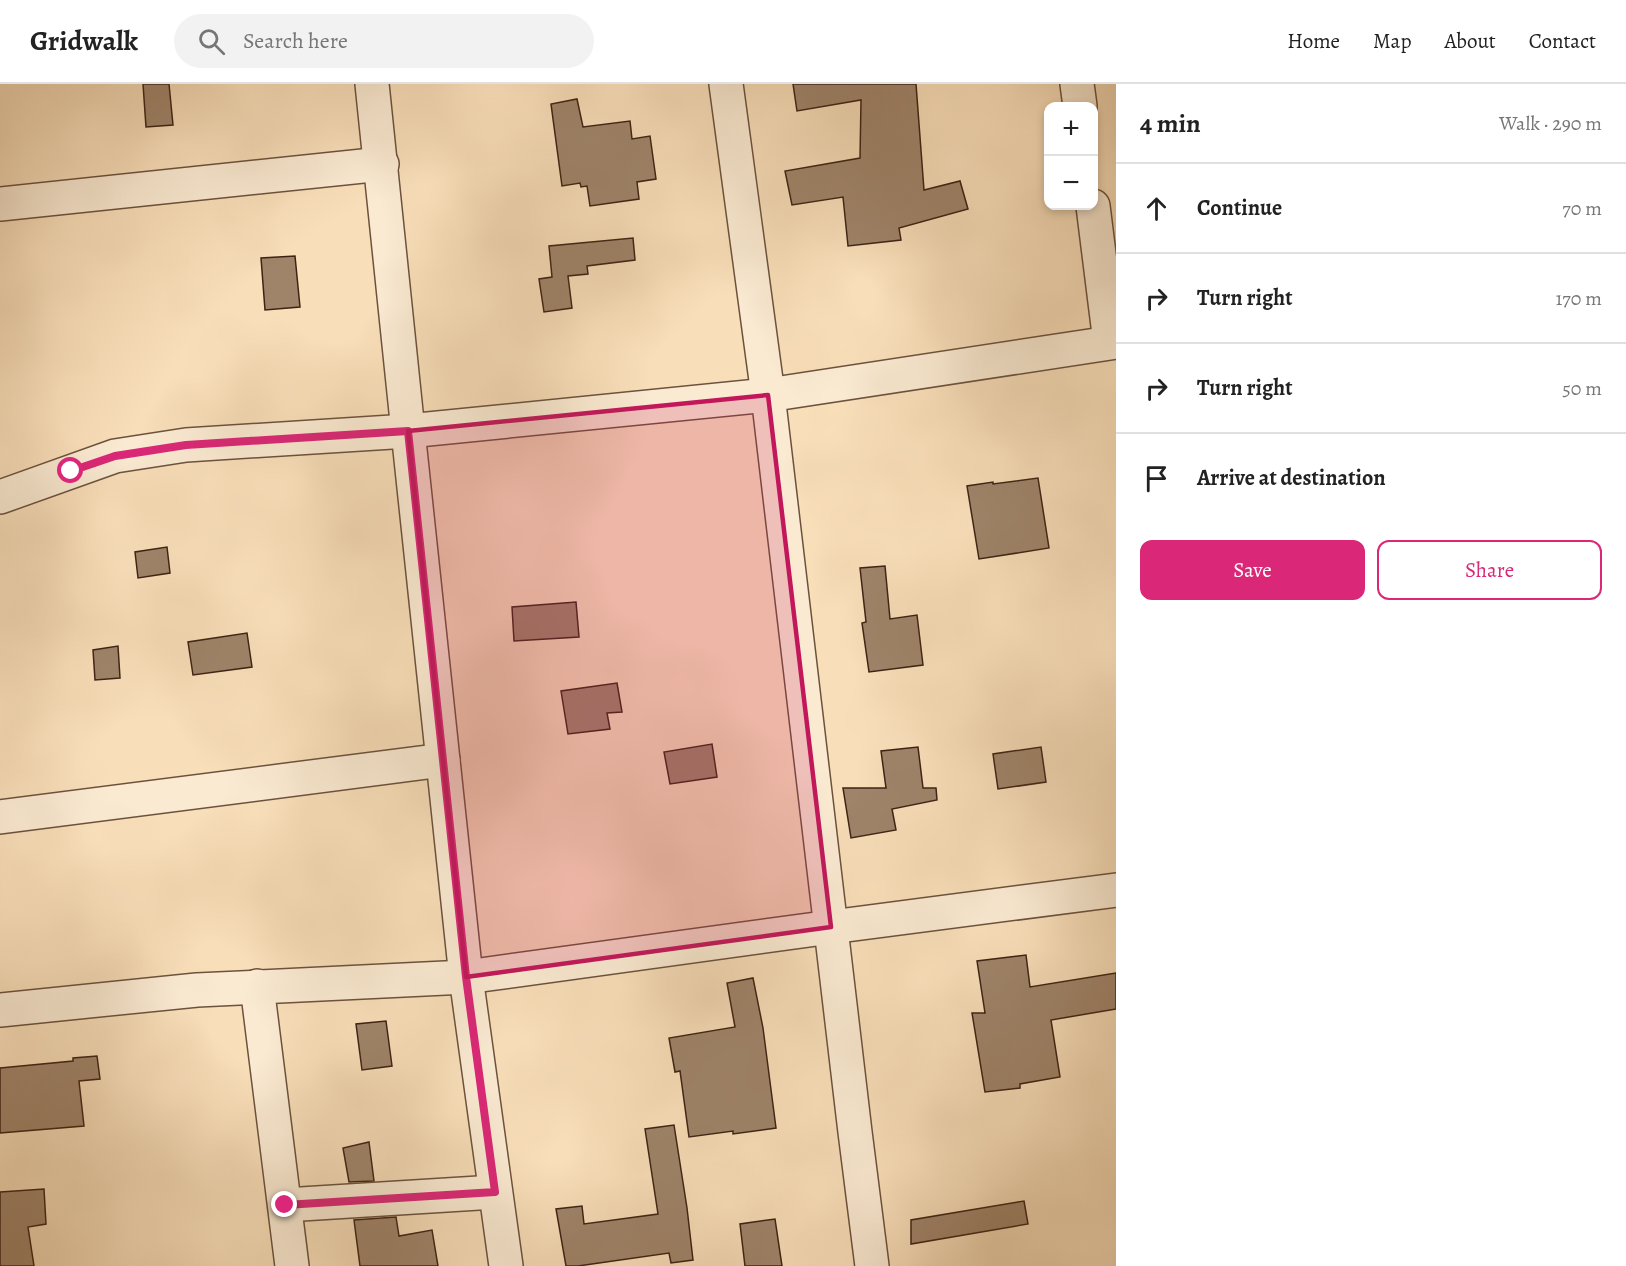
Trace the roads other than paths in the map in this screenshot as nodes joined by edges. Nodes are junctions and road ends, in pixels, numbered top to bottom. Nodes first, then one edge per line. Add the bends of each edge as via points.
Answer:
1 (372, 84) edge
2 (726, 84) edge
3 (1077, 84) edge
4 (1079, 102) edge
5 (382, 164) junction
6 (0, 204) edge
7 (1094, 210) edge
8 (1113, 342) edge
9 (768, 395) junction
10 (408, 431) junction
11 (0, 497) edge
12 (443, 760) junction
13 (0, 817) edge
14 (1116, 890) edge
15 (831, 927) junction
16 (466, 977) junction
17 (258, 987) junction
18 (0, 1010) edge
19 (495, 1192) junction
20 (285, 1205) junction
21 (292, 1266) edge
22 (506, 1266) edge
23 (872, 1266) edge

1 - 5 street
2 - 9 street
3 - 4 street
5 - 6 street
5 - 10 street
7 - 8 street
8 - 9 street
9 - 10 street
9 - 15 street
10 - 11 street via 186,445 104,460
10 - 12 street
12 - 13 street
12 - 16 street
14 - 15 street
15 - 16 street
15 - 23 street
16 - 17 street
16 - 19 street
17 - 18 street
17 - 20 street
19 - 20 street
19 - 22 street
20 - 21 street

